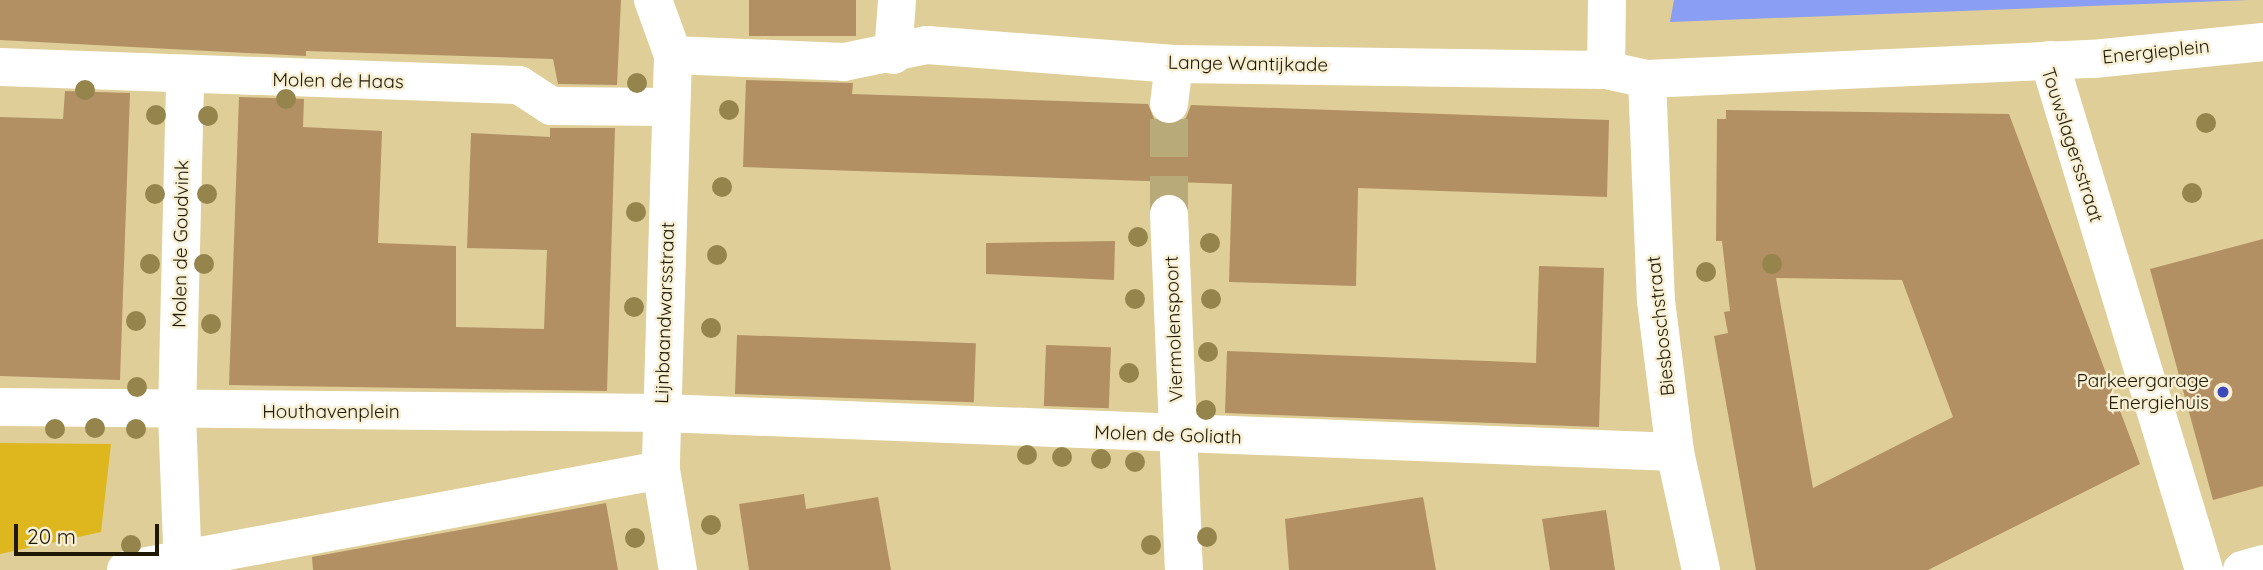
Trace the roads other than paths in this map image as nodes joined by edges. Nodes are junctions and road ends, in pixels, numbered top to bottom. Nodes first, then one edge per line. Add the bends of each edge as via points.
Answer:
1 (653, 0) edge
2 (897, 0) edge
3 (1607, 0) edge
4 (2263, 42) edge
5 (673, 55) junction
6 (893, 55) junction
7 (2049, 60) junction
8 (1174, 64) junction
9 (0, 67) edge
10 (1606, 70) junction
11 (185, 77) junction
12 (1647, 79) junction
13 (1170, 104) tunnel mouth
14 (671, 107) junction
15 (1170, 214) tunnel mouth
16 (0, 407) edge
17 (177, 412) junction
18 (662, 412) junction
19 (1179, 436) junction
20 (1675, 452) junction
21 (661, 470) junction
22 (2263, 564) edge
23 (182, 565) edge
24 (126, 570) edge
25 (678, 570) edge
26 (1184, 570) edge
27 (1701, 570) edge
28 (2204, 570) edge
29 (2242, 570) edge

1 - 5 street
2 - 6 street
3 - 10 street
4 - 7 street, Energieplein
5 - 6 street, Lange Wantijkade via 844,62
5 - 14 street, Lijnbaandwarsstraat
6 - 8 street, Lange Wantijkade via 927,45
7 - 12 street, Touwslagersstraat
7 - 28 street, Touwslagersstraat
8 - 10 street, Lange Wantijkade
8 - 13 street
9 - 11 street, Molen de Haas
10 - 12 street, Lange Wantijkade
11 - 14 street, Molen de Haas via 519,85 551,106
11 - 17 street, Molen de Goudvink
12 - 20 street, Biesboschstraat via 1656,300
14 - 18 street, Lijnbaandwarsstraat
15 - 19 street, Viermolenspoort
16 - 17 street, Houthavenplein
17 - 18 street, Houthavenplein
17 - 23 street, Molen de Goudvink
18 - 19 street, Molen de Goliath
18 - 21 street, Lijnbaandwarsstraat
19 - 20 street, Molen de Goliath
19 - 26 street, Viermolenspoort
20 - 27 street, Biesboschstraat
21 - 23 street
21 - 25 street, Lijnbaandwarsstraat
22 - 29 street
23 - 24 street

